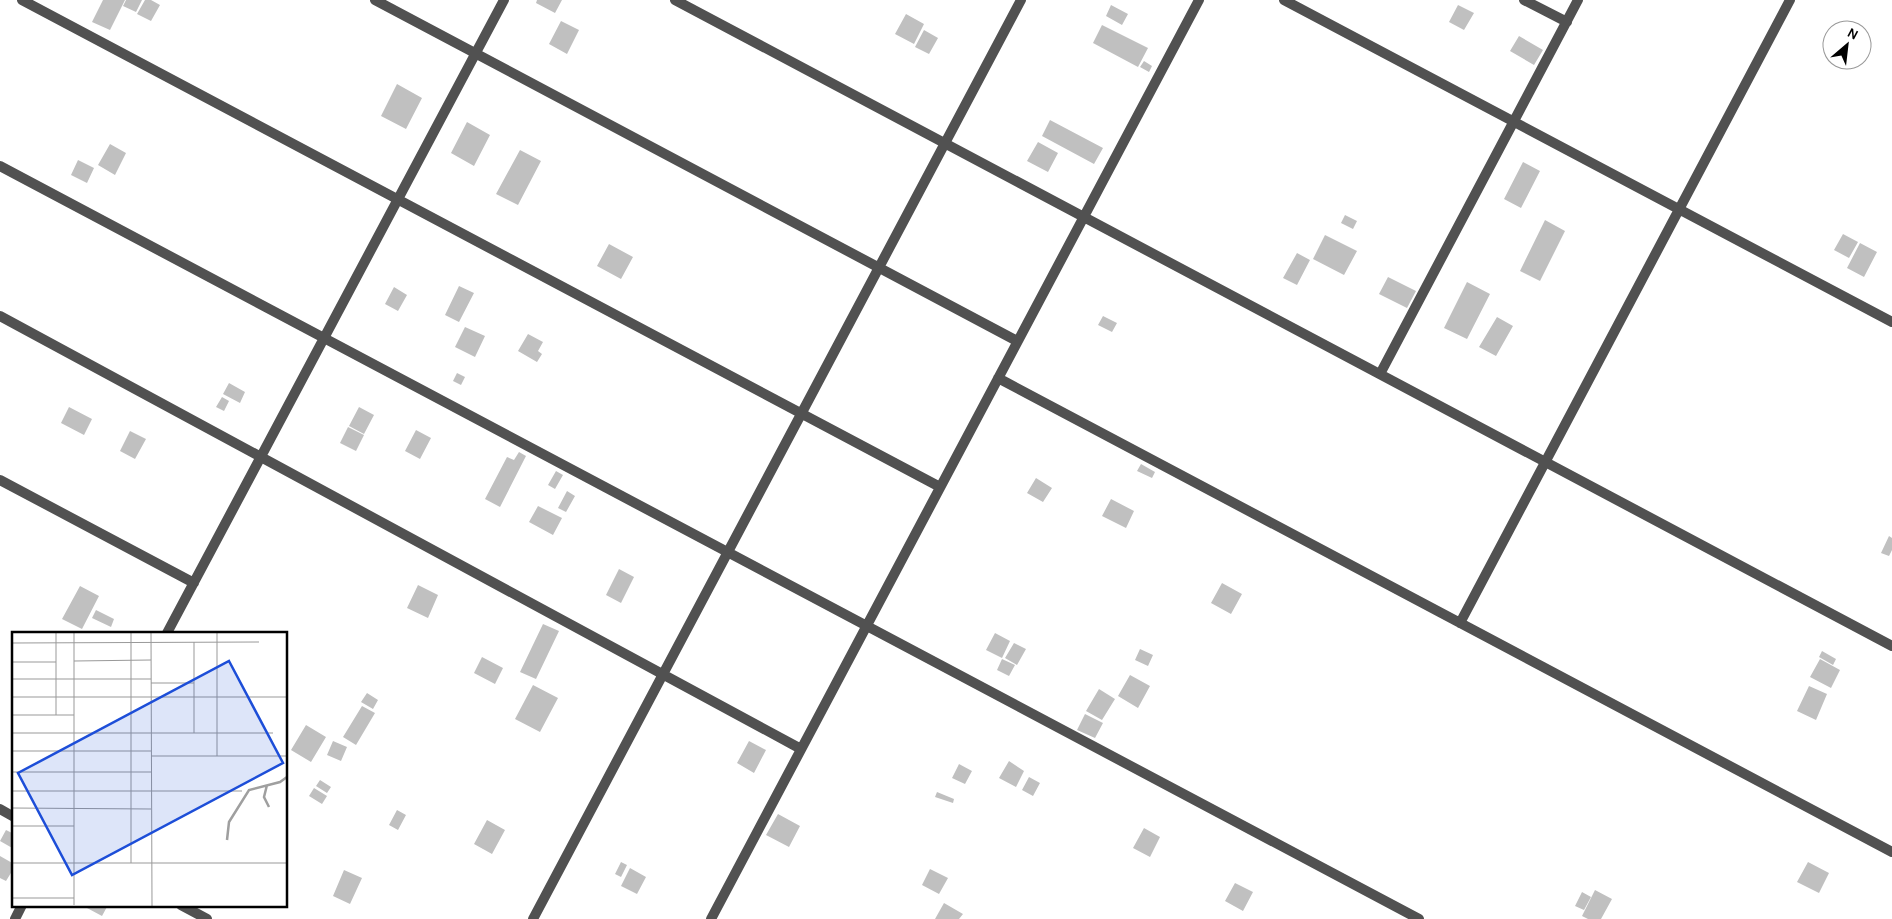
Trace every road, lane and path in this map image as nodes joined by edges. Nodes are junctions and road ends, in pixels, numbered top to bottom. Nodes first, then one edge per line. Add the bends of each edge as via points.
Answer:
1 (22, 0) edge
2 (375, 0) edge
3 (504, 0) edge
4 (675, 0) edge
5 (1021, 0) edge
6 (1199, 0) edge
7 (1284, 0) edge
8 (1524, 0) edge
9 (1578, 0) edge
10 (1790, 0) edge
11 (1566, 22) junction
12 (475, 53) junction
13 (1514, 122) junction
14 (945, 143) junction
15 (0, 166) edge
16 (398, 200) junction
17 (1679, 209) junction
18 (1084, 217) junction
19 (879, 268) junction
20 (0, 316) edge
21 (1892, 322) edge
22 (324, 338) junction
23 (1018, 341) junction
24 (1380, 374) junction
25 (998, 378) junction
26 (801, 414) junction
27 (261, 457) junction
28 (1545, 462) junction
29 (0, 480) edge
30 (940, 487) junction
31 (728, 552) junction
32 (194, 583) junction
33 (1460, 623) junction
34 (866, 626) junction
35 (168, 632) edge
36 (1892, 646) edge
37 (663, 674) junction
38 (801, 749) junction
39 (0, 809) edge
40 (12, 815) edge
41 (1892, 852) edge
42 (22, 906) edge
43 (183, 906) edge
44 (15, 919) edge
45 (207, 919) edge
46 (533, 919) edge
47 (711, 919) edge
48 (1419, 919) edge

1 - 16 street
2 - 12 street
3 - 12 street
4 - 14 street
5 - 14 street
6 - 18 street
7 - 13 street
8 - 11 street
9 - 11 street
10 - 17 street
11 - 13 street
12 - 16 street
12 - 19 street
13 - 17 street
13 - 24 street
14 - 18 street
14 - 19 street
15 - 22 street
16 - 22 street
16 - 26 street
17 - 21 street
17 - 28 street
18 - 23 street
18 - 24 street
19 - 23 street
19 - 26 street
20 - 27 street
22 - 27 street
22 - 31 street
23 - 25 street
24 - 28 street
25 - 30 street
25 - 33 street
26 - 30 street
26 - 31 street
27 - 32 street
27 - 37 street
28 - 33 street
28 - 36 street
29 - 32 street
30 - 34 street
31 - 34 street
31 - 37 street
32 - 35 street
33 - 41 street
34 - 38 street
34 - 48 street
37 - 38 street
37 - 46 street
38 - 47 street
39 - 40 street
42 - 44 street
43 - 45 street

